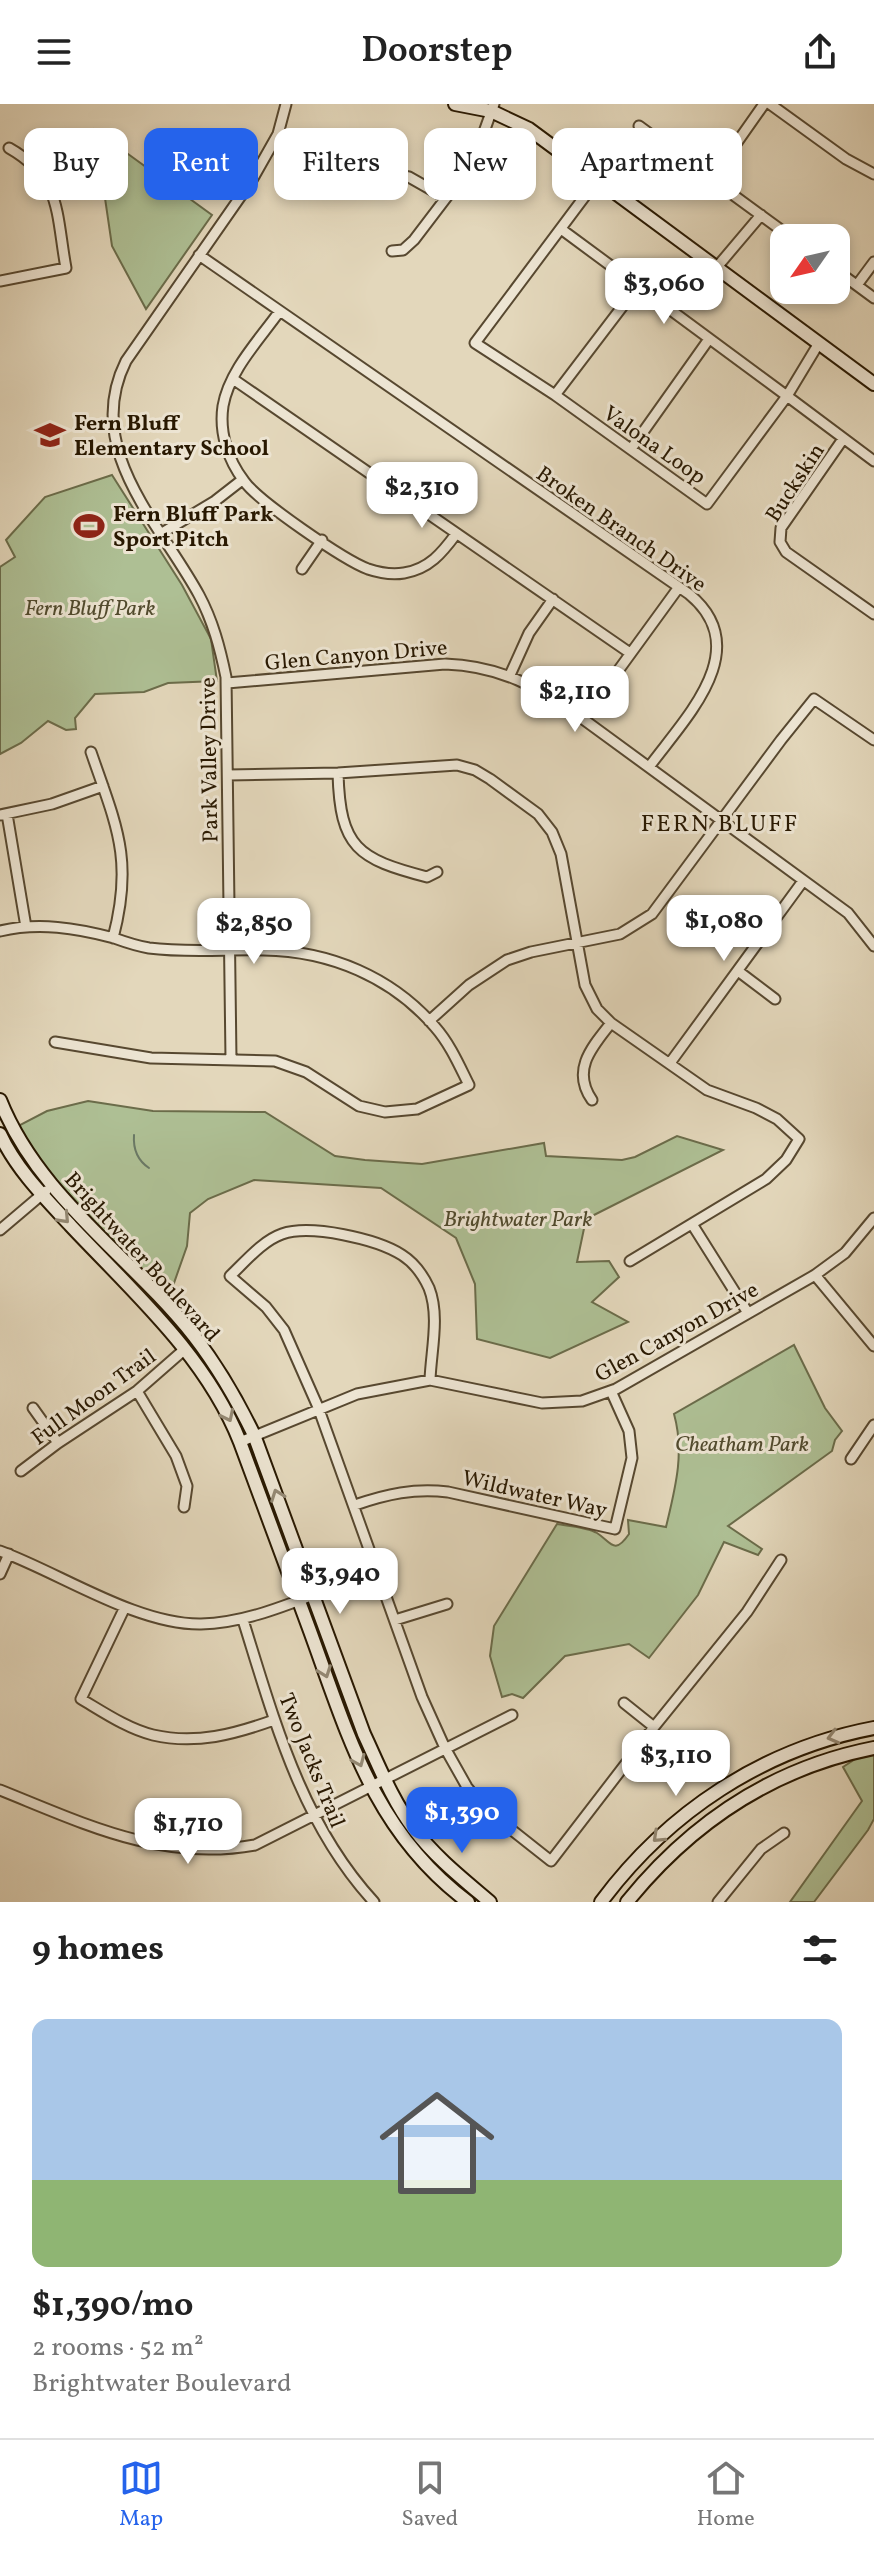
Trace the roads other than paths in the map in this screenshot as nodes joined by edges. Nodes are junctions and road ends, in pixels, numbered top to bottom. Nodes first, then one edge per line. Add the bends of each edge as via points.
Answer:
1 (286, 104) edge
2 (455, 104) edge
3 (764, 104) edge
4 (770, 104) edge
5 (492, 108) edge
6 (639, 126) dead end
7 (485, 128) edge
8 (642, 128) edge
9 (742, 135) edge
10 (552, 146) edge
11 (9, 148) dead end
12 (874, 174) edge
13 (444, 200) edge
14 (582, 200) edge
15 (625, 200) edge
16 (741, 200) edge
17 (761, 215) junction
18 (773, 224) edge
19 (561, 229) junction
20 (392, 251) dead end
21 (199, 255) junction
22 (874, 262) edge
23 (717, 267) junction
24 (850, 280) edge
25 (0, 281) edge
26 (857, 285) junction
27 (638, 286) junction
28 (874, 298) edge
29 (279, 312) junction
30 (709, 339) junction
31 (819, 343) junction
32 (233, 379) junction
33 (874, 384) edge
34 (555, 395) junction
35 (787, 396) junction
36 (843, 439) junction
37 (631, 449) junction
38 (874, 461) edge
39 (242, 480) junction
40 (162, 533) junction
41 (456, 534) junction
42 (322, 540) junction
43 (302, 569) dead end
44 (679, 587) junction
45 (553, 599) junction
46 (874, 614) edge
47 (630, 653) junction
48 (510, 675) junction
49 (227, 683) junction
50 (583, 719) junction
51 (874, 740) edge
52 (91, 752) dead end
53 (649, 767) junction
54 (338, 773) junction
55 (228, 775) junction
56 (103, 786) junction
57 (4, 814) edge
58 (721, 822) junction
59 (437, 872) dead end
60 (803, 881) junction
61 (26, 927) junction
62 (0, 931) edge
63 (113, 938) junction
64 (577, 943) junction
65 (874, 946) edge
66 (229, 950) junction
67 (738, 971) junction
68 (775, 999) dead end
69 (429, 1021) junction
70 (611, 1023) junction
71 (55, 1042) dead end
72 (231, 1059) junction
73 (670, 1063) junction
74 (0, 1100) edge
75 (592, 1100) dead end
76 (0, 1134) edge
77 (46, 1190) junction
78 (692, 1224) junction
79 (873, 1224) edge
80 (0, 1230) edge
81 (630, 1261) dead end
82 (815, 1275) junction
83 (748, 1313) junction
84 (874, 1346) edge
85 (185, 1349) junction
86 (430, 1380) junction
87 (137, 1391) junction
88 (611, 1391) junction
89 (318, 1407) junction
90 (33, 1408) dead end
91 (874, 1425) edge
92 (254, 1435) junction
93 (240, 1442) junction
94 (58, 1443) junction
95 (851, 1459) dead end
96 (21, 1471) dead end
97 (355, 1505) junction
98 (184, 1507) dead end
99 (5, 1553) edge
100 (781, 1560) dead end
101 (0, 1574) edge
102 (313, 1595) junction
103 (299, 1601) junction
104 (447, 1604) dead end
105 (125, 1607) junction
106 (243, 1620) junction
107 (395, 1620) junction
108 (624, 1703) dead end
109 (512, 1715) dead end
110 (274, 1720) junction
111 (654, 1727) junction
112 (874, 1728) edge
113 (445, 1748) junction
114 (874, 1748) edge
115 (794, 1750) junction
116 (769, 1761) junction
117 (801, 1770) junction
118 (779, 1779) junction
119 (385, 1781) junction
120 (371, 1788) junction
121 (0, 1790) edge
122 (314, 1817) junction
123 (784, 1833) dead end
124 (374, 1902) edge
125 (468, 1902) edge
126 (490, 1902) edge
127 (601, 1902) edge
128 (627, 1902) edge
129 (718, 1902) edge

1 - 21 street, Park Valley Drive via 270,150
2 - 5 street
3 - 9 street
4 - 12 street
5 - 7 street
5 - 10 street
6 - 8 street
11 - 25 street via 29,159 46,179 66,268
13 - 20 street via 409,246
14 - 19 street, Valona Loop
15 - 23 street
16 - 17 street
17 - 18 street
17 - 23 street
19 - 27 street
19 - 34 street, Valona Loop via 475,343
21 - 29 street, Broken Branch Drive
21 - 40 street, Park Valley Drive via 137,343 115,392 113,432 119,458
22 - 26 street
23 - 31 street
24 - 26 street
26 - 28 street
27 - 30 street
27 - 34 street
29 - 32 street
29 - 44 street, Broken Branch Drive
30 - 35 street
30 - 37 street
31 - 33 street
31 - 35 street
32 - 39 street via 222,425 229,456
32 - 41 street
34 - 37 street, Valona Loop
35 - 36 street
35 - 37 street, Valona Loop via 707,504
36 - 38 street
36 - 46 street, Buckskin via 781,528 779,539 781,546
39 - 40 street
39 - 42 street
40 - 49 street, Park Valley Drive via 208,613
41 - 42 street via 436,559 403,574 369,569
41 - 45 street
42 - 43 street
44 - 47 street
44 - 53 street, Broken Branch Drive via 708,616 716,638 715,668
45 - 47 street
45 - 48 street via 523,643
47 - 50 street
48 - 49 street, Glen Canyon Drive via 445,664
48 - 50 street, Glen Canyon Drive
49 - 55 street, Park Valley Drive
50 - 53 street, Glen Canyon Drive
51 - 58 street via 814,699
52 - 56 street
53 - 58 street, Glen Canyon Drive
54 - 55 street
54 - 59 street via 341,816 355,844 389,867 427,877
54 - 64 street via 445,764 490,779 538,814 552,832
55 - 66 street, Park Valley Drive
56 - 57 street
56 - 63 street via 122,850 123,894
57 - 61 street
58 - 60 street, Glen Canyon Drive
58 - 64 street via 652,914 620,934
60 - 65 street, Glen Canyon Drive via 848,913
60 - 67 street
61 - 62 street
61 - 63 street via 59,927
63 - 66 street via 145,948
64 - 69 street via 502,963
64 - 70 street via 586,990
66 - 69 street via 281,950 345,964 398,992
66 - 72 street, Park Valley Drive
67 - 68 street
67 - 73 street
69 - 72 street via 469,1085 417,1109 385,1112 359,1106 288,1064
70 - 73 street
70 - 75 street via 584,1068 583,1085
71 - 72 street via 151,1058
73 - 78 street via 707,1090 777,1119 799,1139 766,1179
74 - 77 street, Brightwater Boulevard
76 - 77 street, Brightwater Boulevard
77 - 80 street
77 -> 85 street, Brightwater Boulevard
77 - 92 street, Brightwater Boulevard via 193,1335 234,1393
78 - 81 street
78 - 83 street
79 - 82 street, Glen Canyon Drive
82 - 83 street, Glen Canyon Drive
82 - 84 street
83 - 88 street, Glen Canyon Drive
85 - 87 street, Full Moon Trail
85 -> 93 street, Brightwater Boulevard via 215,1390
86 - 88 street, Glen Canyon Drive via 542,1403 582,1401
86 - 89 street, Glen Canyon Drive via 380,1387
86 - 89 street via 434,1310 429,1289 404,1256 381,1244 324,1232 281,1234 230,1276 284,1330
87 - 94 street, Full Moon Trail
87 - 98 street via 176,1456 187,1486
88 - 97 street, Wildwater Way via 629,1431 632,1458 615,1529 423,1489
89 - 92 street, Glen Canyon Drive
89 - 97 street
90 - 94 street
91 - 95 street
92 - 93 street, Glen Canyon Drive
102 -> 92 street, Brightwater Boulevard
93 - 103 street, Brightwater Boulevard
94 - 96 street, Full Moon Trail
97 - 107 street
99 - 101 street
99 - 105 street
100 - 111 street via 747,1612
102 - 103 street
102 - 119 street, Brightwater Boulevard
103 - 106 street
103 -> 120 street, Brightwater Boulevard
104 - 107 street
105 - 106 street via 198,1624
105 - 110 street via 81,1699 152,1735 230,1736
106 - 110 street, Two Jacks Trail
107 - 113 street
108 - 111 street
109 - 113 street
110 - 122 street, Two Jacks Trail
111 - 113 street via 551,1861 484,1808
112 -> 115 street
113 - 119 street
114 - 117 street
115 - 116 street
115 - 117 street
116 - 118 street
116 -> 127 street via 675,1822
117 - 118 street
118 - 128 street via 687,1838
119 - 120 street
119 - 126 street, Brightwater Boulevard via 414,1830
120 - 122 street
120 - 125 street, Brightwater Boulevard via 422,1861
121 - 122 street via 121,1838 204,1851 255,1845
122 - 124 street, Two Jacks Trail via 330,1847
123 - 129 street via 761,1849

